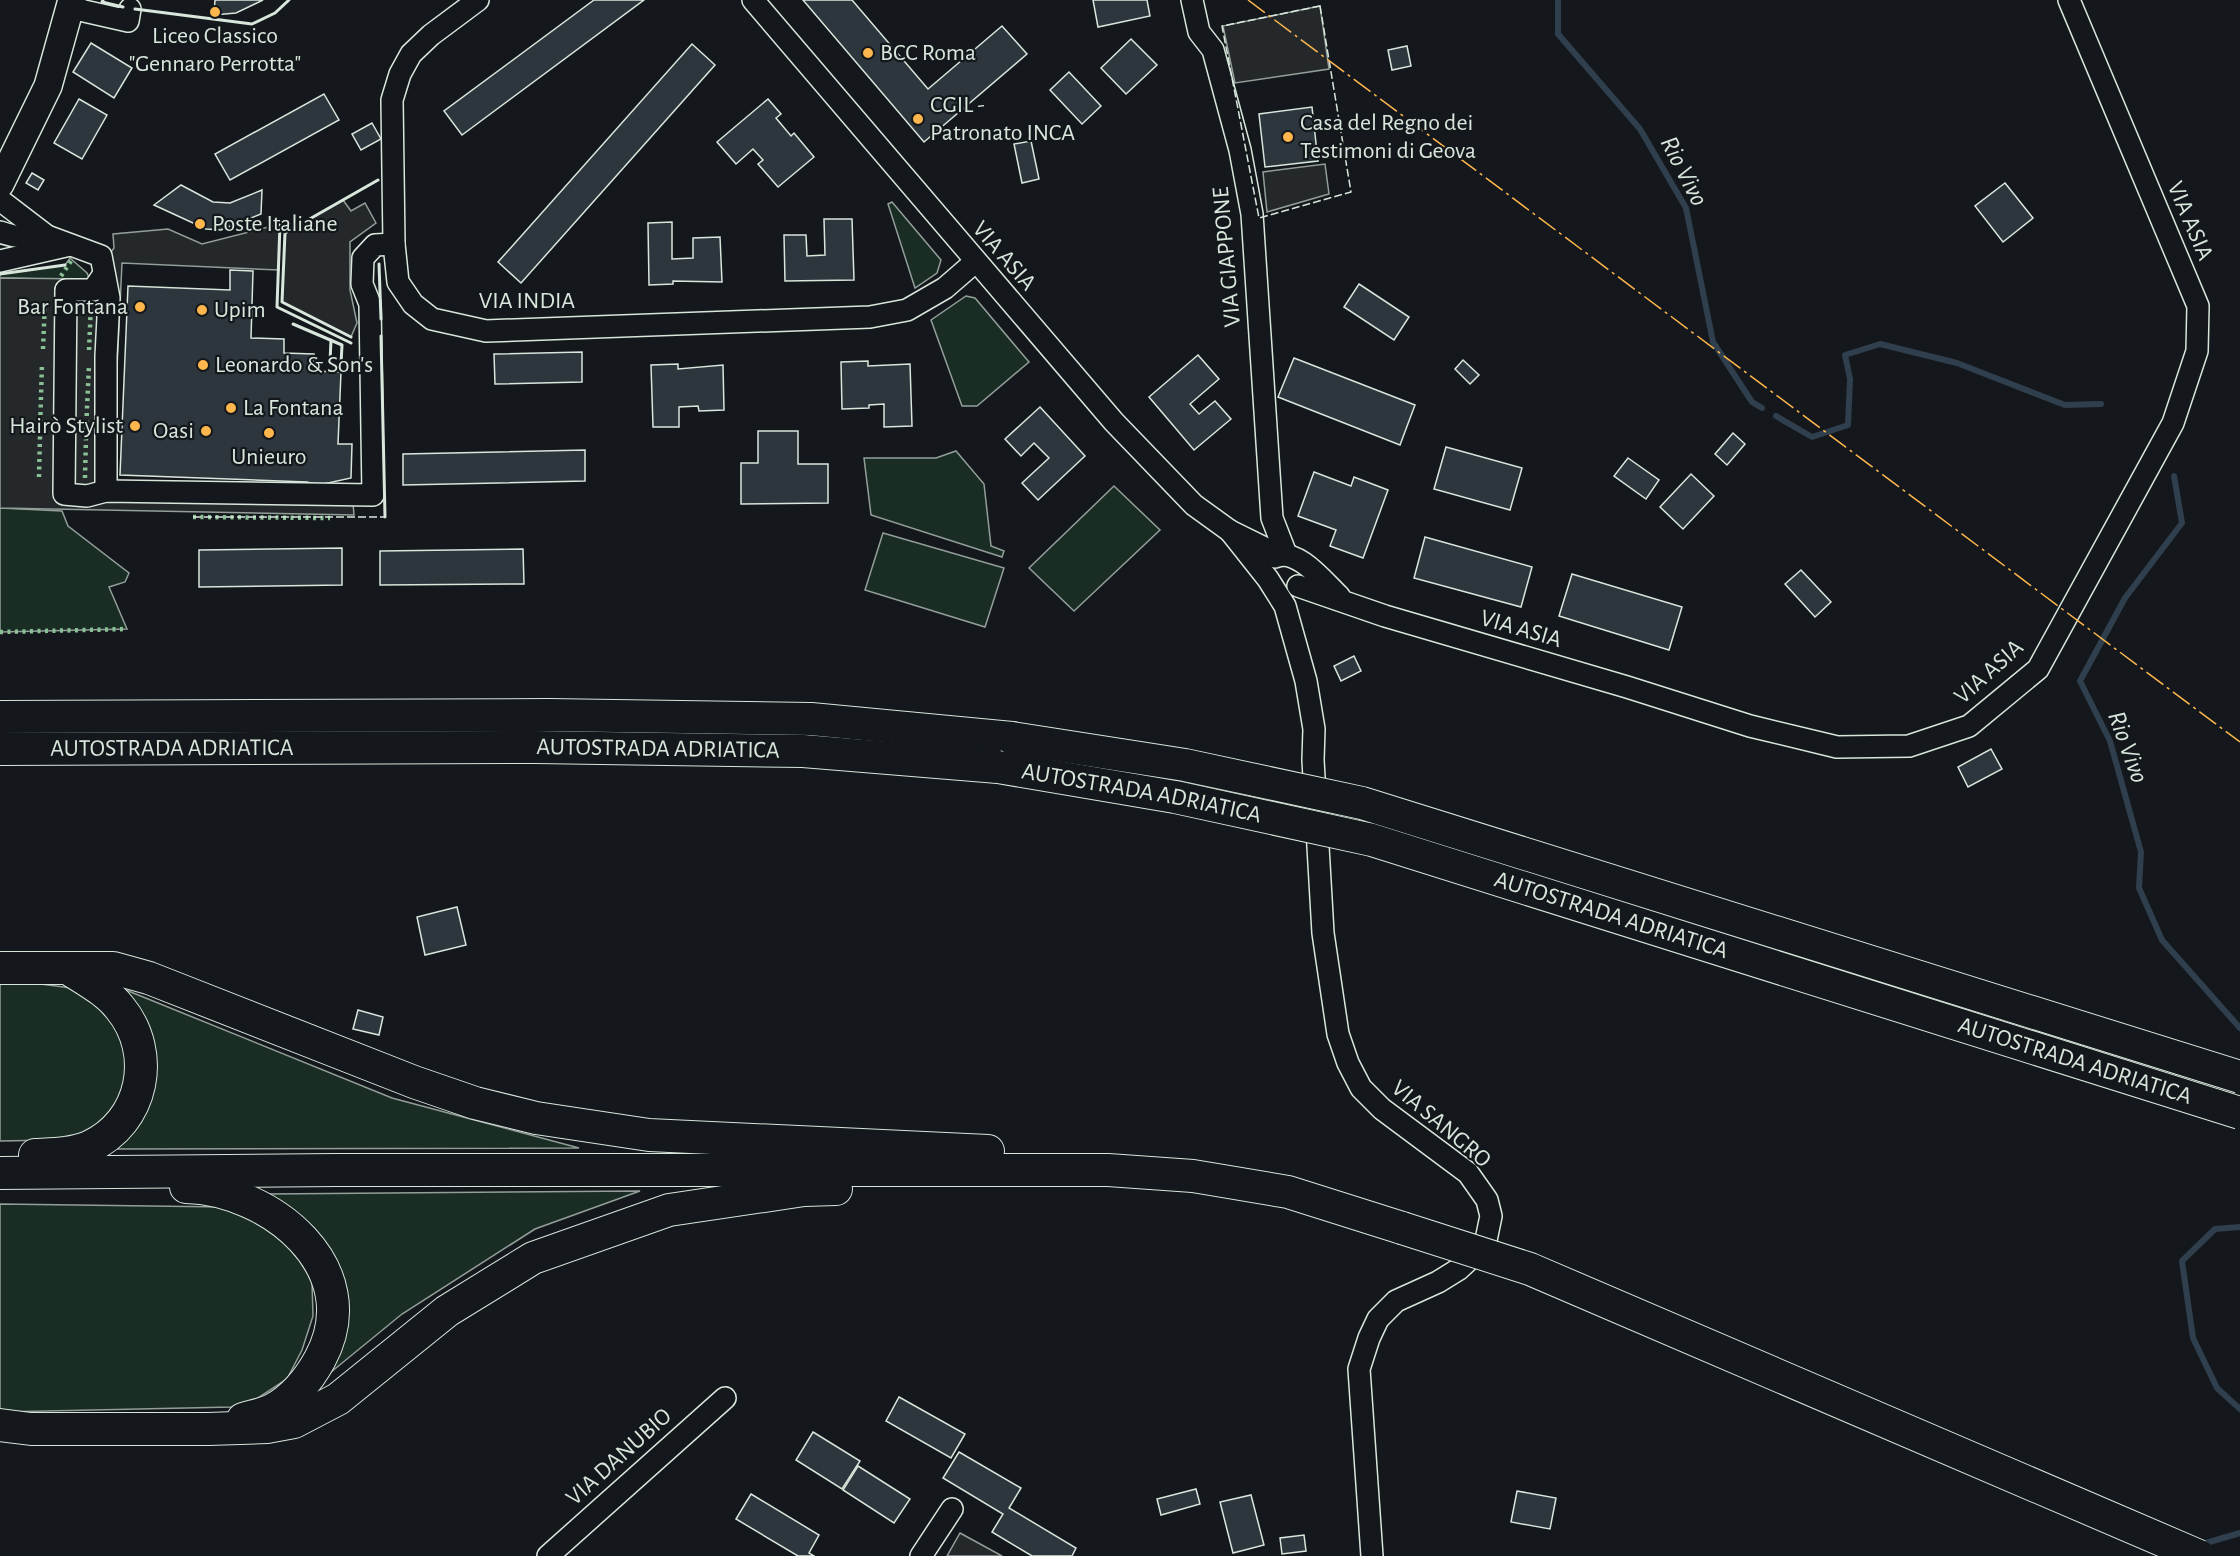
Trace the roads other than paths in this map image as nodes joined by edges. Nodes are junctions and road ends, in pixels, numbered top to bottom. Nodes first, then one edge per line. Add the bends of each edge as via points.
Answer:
1 (478, 0) edge
2 (753, 0) edge
3 (1192, 0) edge
4 (2069, 0) edge
5 (71, 4) edge
6 (130, 9) dead end
7 (0, 184) edge
8 (0, 200) edge
9 (0, 232) edge
10 (47, 236) junction
11 (72, 244) junction
12 (394, 244) junction
13 (0, 251) edge
14 (27, 253) junction
15 (0, 261) edge
16 (975, 262) junction
17 (104, 274) junction
18 (106, 491) junction
19 (1272, 518) junction
20 (1230, 531) junction
21 (1255, 543) junction
22 (1288, 556) junction
23 (1283, 589) junction
24 (1344, 600) junction
25 (0, 717) edge
26 (0, 749) edge
27 (2, 969) edge
28 (69, 969) junction
29 (2240, 1077) edge
30 (2240, 1113) edge
31 (0, 1157) edge
32 (1108, 1170) junction
33 (56, 1172) junction
34 (0, 1173) edge
35 (725, 1398) dead end
36 (0, 1425) edge
37 (31, 1429) junction
38 (208, 1430) junction
39 (0, 1434) edge
40 (952, 1509) dead end
41 (548, 1556) edge
42 (921, 1556) edge
43 (1372, 1556) edge
44 (2199, 1556) edge

1 - 12 street, VIA INDIA via 430,35 411,54 400,74 392,100
2 - 16 street, VIA ASIA
3 - 19 street, VIA GIAPPONE via 1199,32 1212,50 1240,150 1252,214
4 - 24 street, VIA ASIA via 2198,306 2197,351 2173,423 2044,659 2006,698 1969,726 1909,746 1837,747 1750,726 1385,616
5 - 6 street via 128,21
5 - 7 main road via 48,86
8 - 10 street
9 - 10 street via 32,239
10 - 11 street
11 - 14 street
11 - 17 street via 101,256
12 - 16 street, VIA INDIA via 398,282 413,304 432,319 486,331 870,317 907,310 945,288
12 - 18 street via 375,245 363,258 362,284 370,304 374,495
13 - 14 street
14 - 15 street
16 - 20 street, VIA ASIA via 1114,422 1194,504
17 - 18 street via 109,298 105,356
17 - 18 street via 93,290 66,290 64,494 87,496
19 - 21 street via 1269,530
19 - 22 street, VIA GIAPPONE
20 - 21 street, VIA ASIA
20 - 23 street, VIA ASIA
21 - 22 street, VIA ASIA
22 - 23 street via 1304,573
22 - 23 street via 1268,564
22 - 24 street, VIA ASIA
23 - 24 street, VIA ASIA
23 - 43 street, VIA SANGRO via 1314,729 1323,933 1338,1034 1361,1088 1382,1109 1468,1173 1487,1200 1491,1216 1485,1245 1459,1269 1396,1301 1378,1319 1368,1338 1359,1369
25 - 29 highway, AUTOSTRADA ADRIATICA, bridge via 549,715 811,719 1012,738 1185,765 1362,803
26 - 30 highway, AUTOSTRADA ADRIATICA, bridge via 535,747 768,751 998,767 1175,797 1372,840
27 - 28 highway
28 - 31 highway via 109,996 130,1023 141,1056 138,1093 124,1120 90,1146 66,1154
28 - 32 highway via 113,968 149,978 414,1082 536,1118 650,1135 977,1150
32 - 33 highway
32 - 38 highway via 1078,1181 804,1190 669,1210 533,1258 447,1311 338,1399 294,1422
32 - 44 highway, bridge via 1193,1176 1288,1192 1530,1269
33 - 34 highway
33 - 38 highway via 101,1185 210,1187 274,1213 297,1231 315,1254 328,1284 334,1320 326,1347 308,1382 274,1409
35 - 41 street, VIA DANUBIO
36 - 37 highway
37 - 38 highway
37 - 39 highway
40 - 42 street

